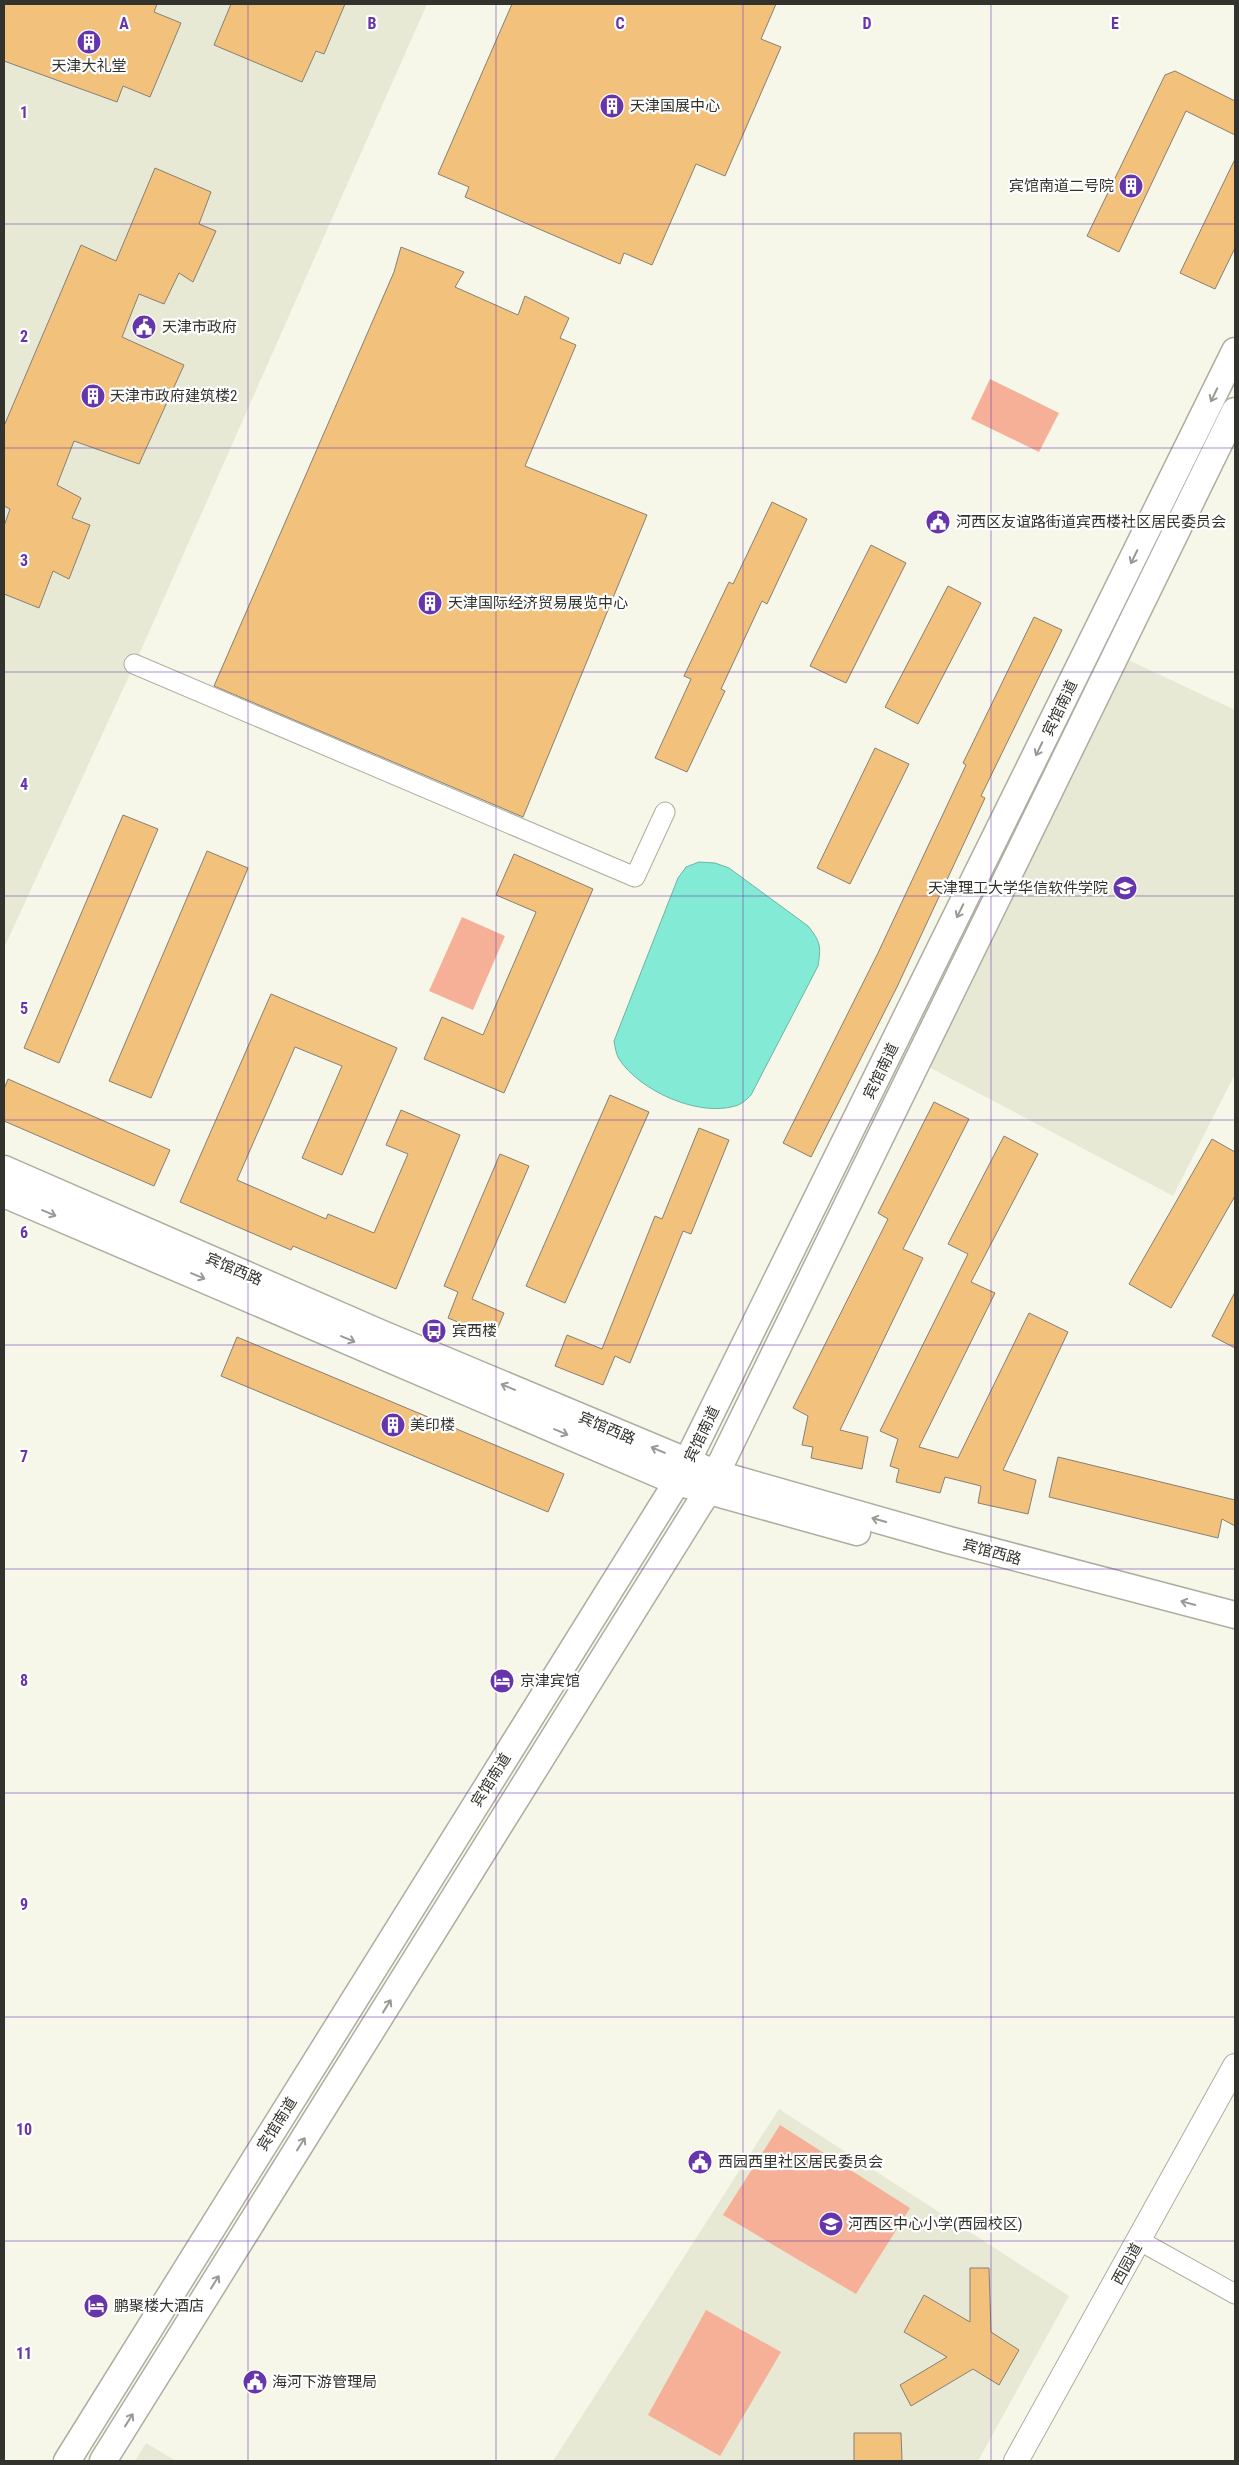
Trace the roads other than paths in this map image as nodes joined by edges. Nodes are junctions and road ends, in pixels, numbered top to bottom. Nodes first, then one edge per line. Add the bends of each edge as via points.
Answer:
1 (1235, 351) edge
2 (1235, 411) edge
3 (134, 664) dead end
4 (665, 812) dead end
5 (4, 1169) edge
6 (4, 1194) edge
7 (683, 1472) junction
8 (712, 1483) junction
9 (1235, 1615) edge
10 (1235, 1634) edge
11 (1235, 2066) edge
12 (1235, 2097) edge
13 (1146, 2244) junction
14 (1235, 2294) edge
15 (67, 2461) edge
16 (103, 2461) edge
17 (1016, 2461) edge
18 (1034, 2461) edge

1 -> 7 main road, 宾馆南道
2 - 8 main road, 宾馆南道
3 - 4 street via 634,877
7 -> 5 main road, 宾馆西路 via 380,1333
6 -> 7 main road, 宾馆西路
7 - 8 main road, 宾馆西路
7 - 15 main road, 宾馆南道
9 -> 8 main road, 宾馆西路 via 949,1540
8 - 10 main road, 宾馆西路
16 -> 8 main road, 宾馆南道
11 - 13 street, 西园道
12 - 13 street, 西园道
13 - 14 street
13 - 17 street, 西园道
13 - 18 street, 西园道

